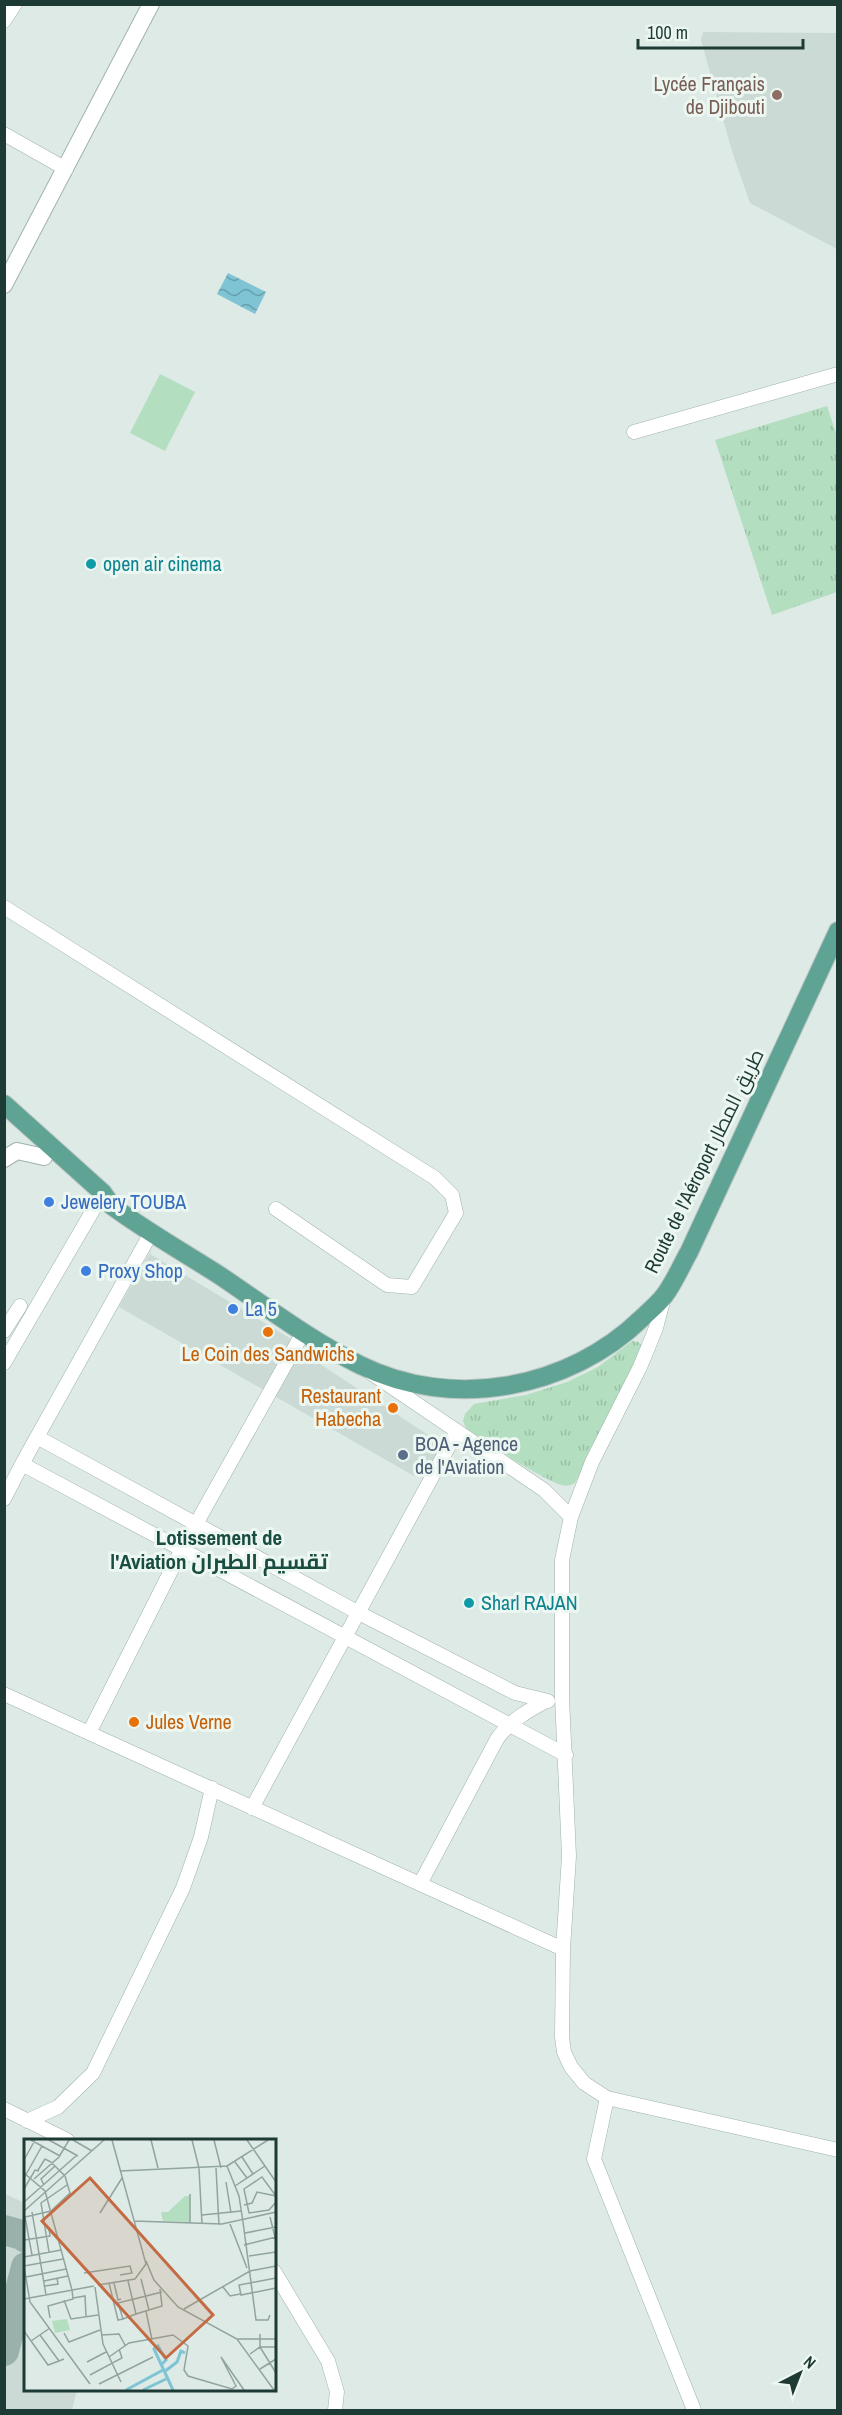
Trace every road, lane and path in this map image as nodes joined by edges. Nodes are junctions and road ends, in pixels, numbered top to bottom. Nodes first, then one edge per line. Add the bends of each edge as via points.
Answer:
1 (15, 4) edge
2 (151, 4) edge
3 (4, 21) edge
4 (4, 134) edge
5 (66, 170) junction
6 (4, 285) edge
7 (837, 374) edge
8 (634, 432) dead end
9 (4, 907) edge
10 (837, 931) edge
11 (4, 1104) edge
12 (4, 1121) edge
13 (44, 1158) junction
14 (4, 1159) edge
15 (104, 1200) junction
16 (276, 1209) dead end
17 (151, 1233) junction
18 (664, 1297) junction
19 (20, 1306) dead end
20 (4, 1331) edge
21 (303, 1331) junction
22 (4, 1363) edge
23 (361, 1366) junction
24 (457, 1431) junction
25 (37, 1437) junction
26 (22, 1464) junction
27 (4, 1499) edge
28 (571, 1517) junction
29 (197, 1522) junction
30 (182, 1549) junction
31 (357, 1612) junction
32 (345, 1638) junction
33 (4, 1695) edge
34 (562, 1697) junction
35 (546, 1701) junction
36 (508, 1726) junction
37 (89, 1733) junction
38 (566, 1755) junction
39 (212, 1788) junction
40 (252, 1809) junction
41 (420, 1884) junction
42 (563, 1949) junction
43 (607, 2098) junction
44 (4, 2109) edge
45 (27, 2121) junction
46 (65, 2139) edge
47 (837, 2150) edge
48 (276, 2274) edge
49 (335, 2410) edge
50 (694, 2410) edge

1 - 3 street
2 - 5 street
4 - 5 street
5 - 6 street
7 - 8 street
9 - 16 street via 435,1178 452,1195 456,1212 412,1287 387,1285
10 - 18 main road, Route de l'Aéroport طريق المطار via 689,1252
11 - 15 main road, Route de l'Aéroport طريق المطار
12 - 13 main road, Route de l'Aéroport طريق المطار
13 - 14 street via 17,1151
13 - 15 main road, Route de l'Aéroport طريق المطار
15 - 17 main road, Route de l'Aéroport طريق المطار
15 - 22 street
17 - 21 main road, Route de l'Aéroport طريق المطار
17 - 25 street
18 - 23 main road, Route de l'Aéroport طريق المطار via 602,1350 544,1378 481,1390 448,1389
18 - 28 street via 640,1367 592,1462
19 - 20 street
21 - 23 main road, Route de l'Aéroport طريق المطار
21 - 29 street
23 - 24 street
24 - 28 street via 544,1490
24 - 31 street
25 - 26 street
25 - 29 street
26 - 27 street
26 - 30 street
28 - 34 street via 562,1560
29 - 30 street
29 - 31 street
30 - 32 street
30 - 37 street
31 - 32 street
31 - 35 street via 515,1693
32 - 36 street
32 - 40 street
33 - 37 street
34 - 35 street
34 - 38 street
35 - 36 street
36 - 38 street
36 - 41 street via 497,1739
37 - 39 street
38 - 42 street via 569,1856
39 - 40 street
39 - 45 street via 201,1838 183,1888 93,2073 58,2107
40 - 41 street
41 - 42 street
42 - 43 street via 564,2052 584,2083
43 - 47 street
43 - 50 street via 594,2159
44 - 45 street
45 - 46 street
48 - 49 street via 328,2361 337,2392

